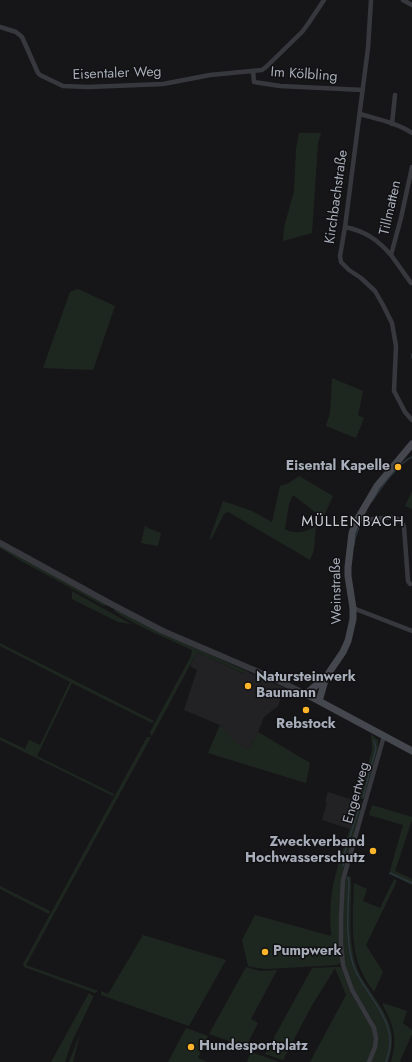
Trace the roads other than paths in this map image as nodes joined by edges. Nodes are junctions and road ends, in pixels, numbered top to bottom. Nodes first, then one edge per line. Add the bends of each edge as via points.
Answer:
1 (324, 0) edge
2 (370, 0) edge
3 (403, 0) edge
4 (412, 5) edge
5 (0, 27) edge
6 (253, 71) junction
7 (362, 90) junction
8 (395, 95) dead end
9 (360, 114) junction
10 (392, 124) junction
11 (412, 133) edge
12 (412, 167) edge
13 (345, 227) junction
14 (391, 255) junction
15 (411, 283) dead end
16 (412, 420) edge
17 (412, 444) edge
18 (360, 520) junction
19 (0, 543) edge
20 (410, 584) dead end
21 (353, 608) junction
22 (412, 631) edge
23 (326, 677) junction
24 (306, 694) junction
25 (319, 701) junction
26 (384, 736) junction
27 (412, 751) edge
28 (369, 1062) edge

1 - 6 street via 302,32 266,67
2 - 7 street, Kirchbachstraße via 368,48
3 - 4 street
5 - 6 street, Eisentaler Weg via 16,32 22,37 40,75 64,86 163,84 203,76
6 - 7 street, Im Kölbling via 254,82 280,86
7 - 9 street, Kirchbachstraße
8 - 10 street
9 - 10 street
9 - 13 street, Kirchbachstraße
10 - 11 street
12 - 14 street, Tillmatten
13 - 14 street, Tillmatten via 371,236
13 - 16 street, Kirchbachstraße via 341,262 374,291 392,323 396,346 394,391
14 - 15 street, Tillmatten
17 - 18 main road, Weinstraße via 377,486
18 - 20 street via 397,518 401,521 404,527
18 - 21 main road, Weinstraße via 352,533 348,567
19 - 24 street via 177,637
21 - 22 street
21 - 23 main road, Weinstraße via 348,641
23 - 24 main road, Weinstraße
23 - 25 main road, Weinstraße
24 - 25 main road
25 - 26 main road
26 - 27 main road
26 - 28 street, Engertweg via 343,880 341,906 343,966 352,990 374,1028 376,1038

